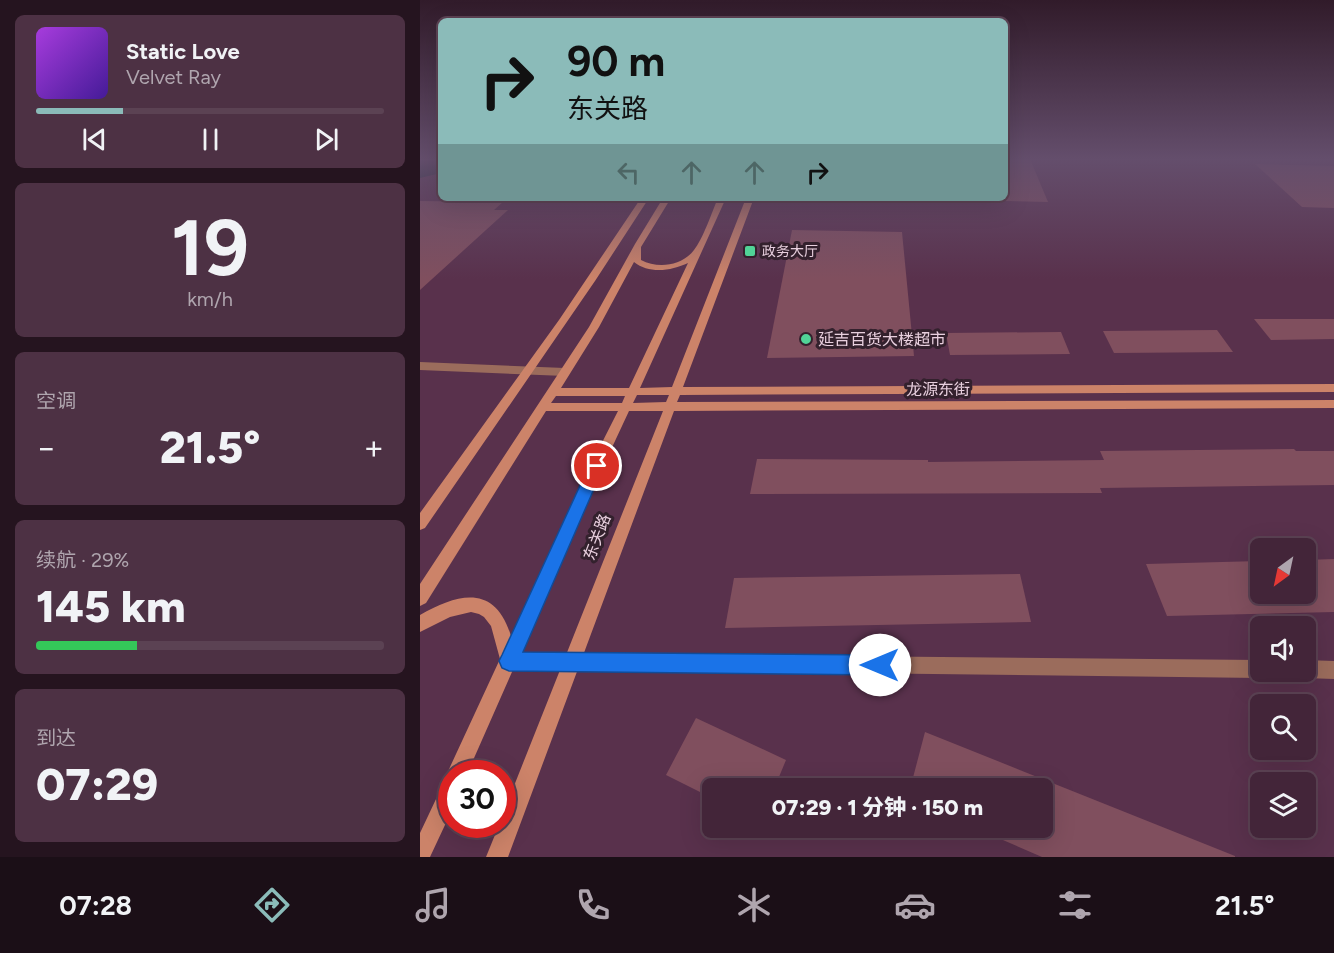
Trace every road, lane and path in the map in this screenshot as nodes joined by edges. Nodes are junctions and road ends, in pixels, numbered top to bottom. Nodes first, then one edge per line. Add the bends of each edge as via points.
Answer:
1 (643, 201) edge
2 (665, 201) edge
3 (721, 201) edge
4 (749, 201) edge
5 (639, 244) junction
6 (699, 248) junction
7 (420, 366) edge
8 (528, 370) junction
9 (565, 372) junction
10 (1334, 388) edge
11 (633, 391) junction
12 (676, 391) junction
13 (552, 392) junction
14 (1334, 404) edge
15 (543, 406) junction
16 (626, 406) junction
17 (670, 406) junction
18 (420, 524) edge
19 (420, 598) edge
20 (420, 624) edge
21 (509, 661) junction
22 (572, 662) junction
23 (1250, 669) edge
24 (1316, 669) edge
25 (1334, 670) edge
26 (463, 760) edge
27 (438, 817) edge
28 (420, 856) edge
29 (497, 857) edge

1 - 8 main road
2 - 5 main road
3 - 6 main road, 东关路
4 - 12 main road, 东关路
5 - 6 main road via 636,258 651,267 679,264
5 - 9 main road
6 - 11 main road, 东关路
7 - 8 street
8 - 9 street
8 - 18 main road
9 - 13 main road
10 - 12 main road, 龙源东街
11 - 12 main road, 龙源东街
11 - 13 main road, 龙源东街
11 - 16 main road, 东关路
12 - 17 main road, 东关路
13 - 15 main road
14 - 17 main road, 龙源东街
15 - 16 main road, 龙源东街
15 - 19 main road
16 - 17 main road, 龙源东街
16 - 21 main road, 东关路
17 - 22 main road, 东关路
20 - 21 main road via 449,608 478,606 490,611 497,620
21 - 22 street
21 - 26 main road, 东关路
22 - 23 street
22 - 29 main road, 东关路
24 - 25 street
27 - 28 main road

